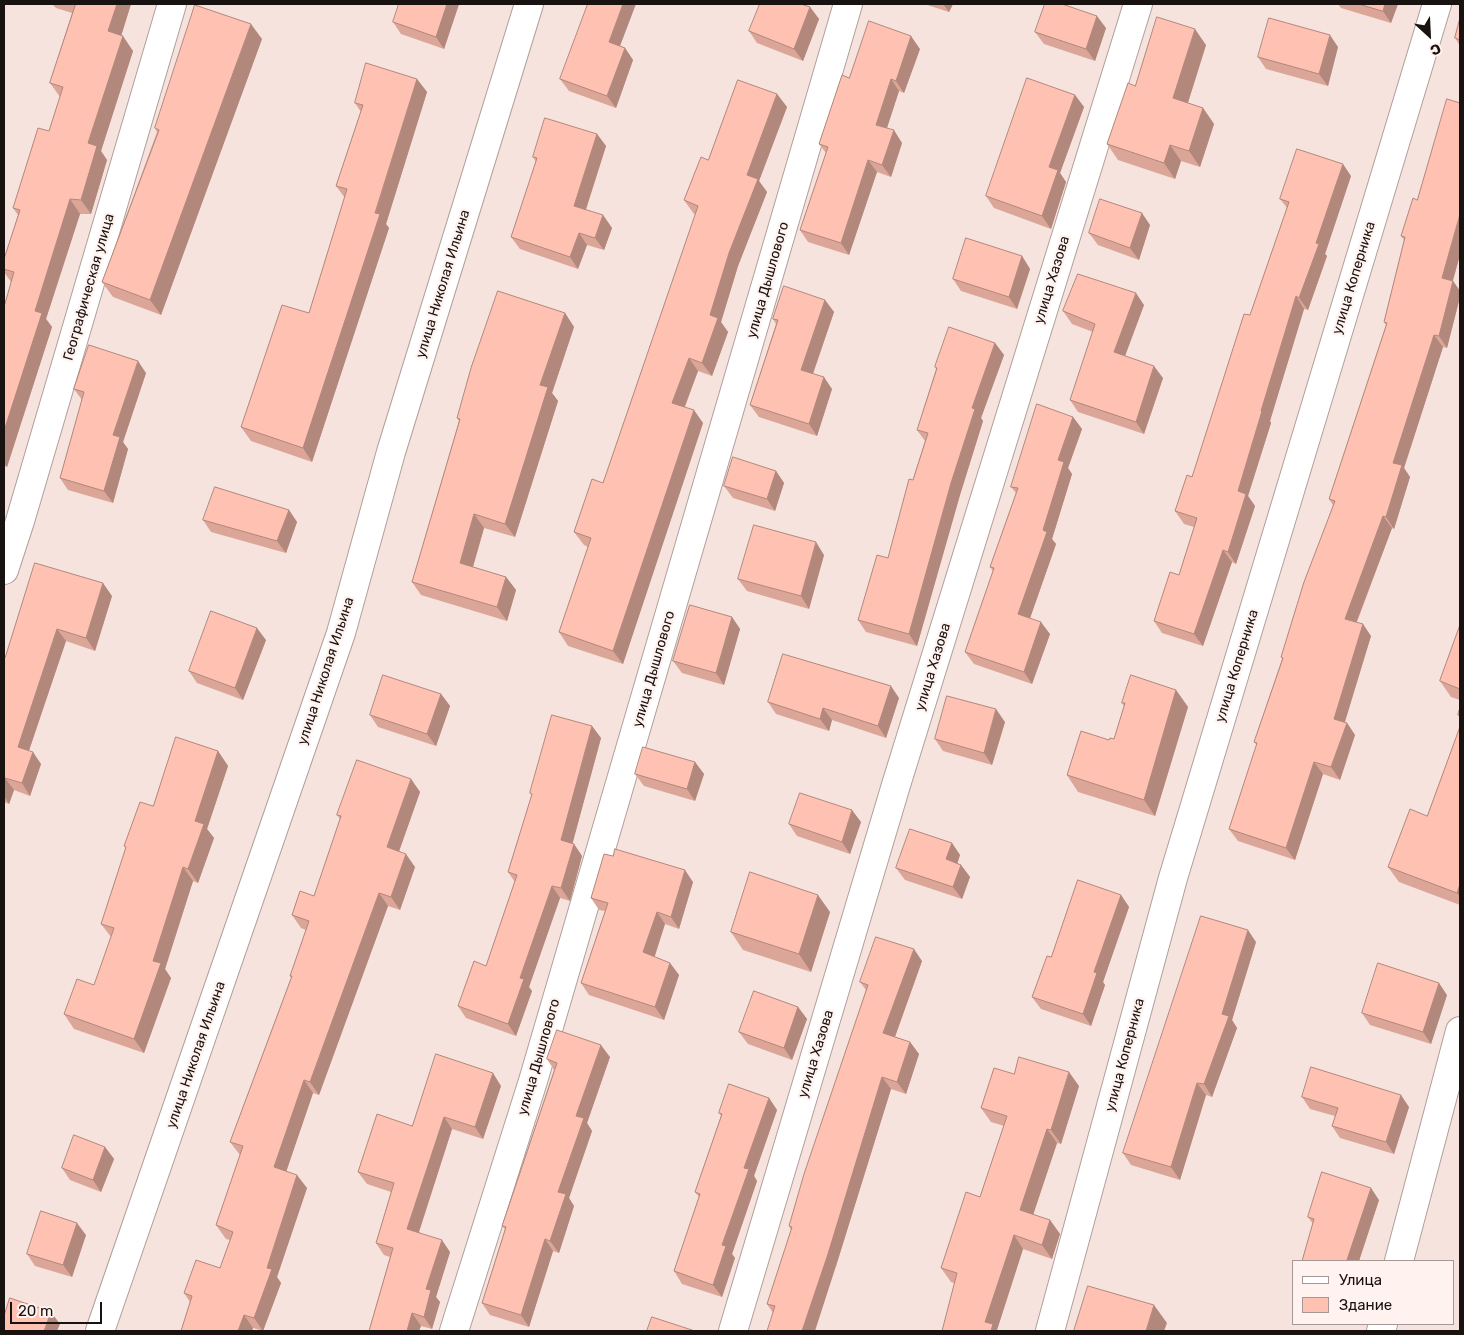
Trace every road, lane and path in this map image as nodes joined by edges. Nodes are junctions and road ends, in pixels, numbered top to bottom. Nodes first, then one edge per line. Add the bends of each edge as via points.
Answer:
1 (172, 4) edge
2 (529, 4) edge
3 (848, 4) edge
4 (1138, 4) edge
5 (1437, 4) edge
6 (4, 570) edge
7 (1460, 1031) edge
8 (1399, 1260) edge
9 (100, 1331) edge
10 (454, 1331) edge
11 (733, 1331) edge
12 (1050, 1331) edge

1 - 6 street, Географическая улица
2 - 9 street, улица Николая Ильина via 391,452 341,633
3 - 10 street, улица Дышлового via 533,1080
4 - 11 street, улица Хазова via 896,785
5 - 12 street, улица Коперника via 1173,878
7 - 8 street

